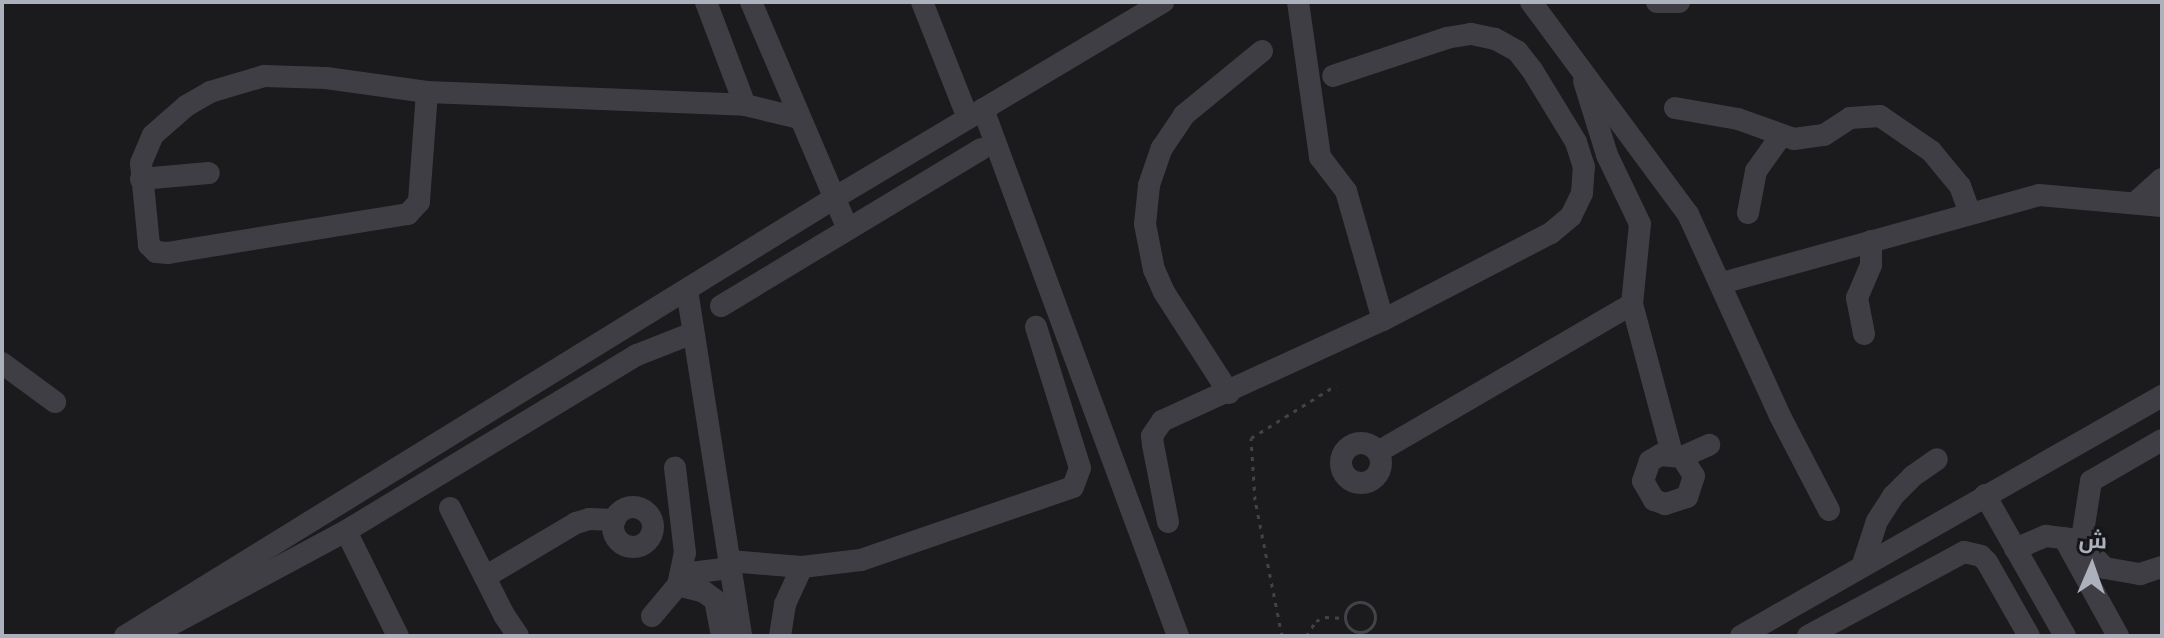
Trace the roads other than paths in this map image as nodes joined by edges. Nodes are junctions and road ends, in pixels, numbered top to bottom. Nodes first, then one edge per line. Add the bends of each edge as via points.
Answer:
1 (706, 2) edge
2 (751, 2) edge
3 (922, 2) edge
4 (1163, 2) edge
5 (1298, 2) edge
6 (1531, 2) edge
7 (1657, 2) edge
8 (1679, 2) edge
9 (1262, 51) dead end
10 (1582, 72) junction
11 (1333, 76) dead end
12 (427, 92) junction
13 (745, 105) junction
14 (1675, 108) dead end
15 (976, 113) junction
16 (799, 118) junction
17 (1781, 136) junction
18 (981, 149) dead end
19 (1643, 152) junction
20 (1612, 167) junction
21 (209, 173) dead end
22 (141, 179) junction
23 (2162, 179) edge
24 (836, 197) junction
25 (2135, 203) junction
26 (2162, 206) edge
27 (1748, 213) dead end
28 (1970, 213) junction
29 (848, 229) junction
30 (1871, 241) junction
31 (1722, 283) junction
32 (687, 290) junction
33 (1632, 304) junction
34 (721, 306) dead end
35 (1383, 320) junction
36 (1036, 327) dead end
37 (693, 333) junction
38 (1864, 334) dead end
39 (2, 363) edge
40 (1229, 393) junction
41 (2162, 396) edge
42 (55, 402) dead end
43 (2162, 440) edge
44 (1709, 445) dead end
45 (1378, 452) dead end
46 (1937, 459) dead end
47 (675, 468) dead end
48 (1985, 495) junction
49 (450, 508) dead end
50 (1829, 510) dead end
51 (682, 517) junction
52 (615, 520) junction
53 (652, 521) junction
54 (1168, 522) dead end
55 (346, 531) junction
56 (2074, 538) junction
57 (2015, 549) junction
58 (730, 565) junction
59 (802, 567) junction
60 (1859, 567) junction
61 (2162, 567) edge
62 (485, 577) junction
63 (680, 579) junction
64 (1872, 601) junction
65 (652, 616) dead end
66 (125, 636) edge
67 (150, 636) edge
68 (398, 636) edge
69 (518, 636) edge
70 (722, 636) edge
71 (741, 636) edge
72 (780, 636) edge
73 (1178, 636) edge
74 (1741, 636) edge
75 (1808, 636) edge
76 (2029, 636) edge
77 (2065, 636) edge
78 (2118, 636) edge

1 - 13 street
2 - 16 street
3 - 15 street
4 - 15 street
5 - 35 street via 1320,157 1346,191
6 - 10 street
7 - 8 street
9 - 40 street via 1184,115 1162,148 1149,185 1145,224 1164,292
10 - 19 street
10 - 20 street
11 - 35 street via 1447,38 1471,34 1495,39 1517,51 1532,70 1576,142 1584,167 1582,193 1571,216 1551,233
12 - 13 street
12 - 22 street via 292,75 236,82 198,99 164,124 145,148
12 - 22 street via 419,202 408,214 162,253 149,245
13 - 16 street
14 - 17 street via 1738,119
15 - 24 street
15 - 73 street
16 - 24 street
17 - 27 street via 1756,171
17 - 28 street via 1809,139 1850,118 1880,116 1931,151 1960,186
18 - 29 street
19 - 20 street
19 - 31 street via 1677,196
20 - 33 street via 1640,224
21 - 22 street
23 - 25 street
24 - 29 street
24 - 32 street
25 - 26 street
25 - 28 street via 2039,195
28 - 30 street
29 - 34 street
30 - 31 street
30 - 38 street via 1871,265 1857,298
31 - 50 street via 1780,416
32 - 37 street
32 - 66 street
33 - 44 street via 1677,455
33 - 45 street
35 - 40 street
36 - 59 street via 1080,468 1073,487 861,560
37 - 55 street via 637,355
37 - 58 street
39 - 42 street
40 - 54 street via 1156,427 1153,445
41 - 48 street
43 - 56 street via 2091,481
46 - 60 street via 1893,496
47 - 51 street
48 - 57 street
48 - 60 street
49 - 62 street
51 - 53 street
51 - 63 street via 685,553
52 - 53 street via 624,509 637,508
52 - 53 street via 614,533 629,547 648,540
52 - 62 street via 576,523
55 - 67 street
55 - 68 street
56 - 57 street via 2046,536
56 - 61 street via 2105,568 2140,574
56 - 78 street
57 - 77 street
58 - 59 street
58 - 63 street
58 - 71 street
59 - 72 street via 785,604
60 - 64 street
60 - 74 street
62 - 69 street
63 - 65 street
63 - 70 street via 715,600
64 - 75 street
64 - 76 street via 1956,556 1973,553 1987,562

